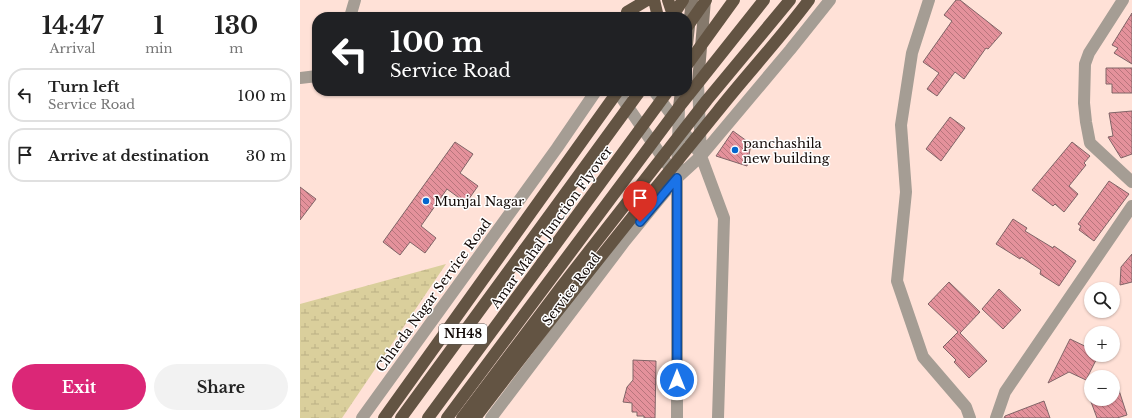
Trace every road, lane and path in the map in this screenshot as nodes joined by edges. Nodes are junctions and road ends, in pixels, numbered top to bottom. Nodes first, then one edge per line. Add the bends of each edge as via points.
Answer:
1 (355, 0) edge
2 (631, 0) edge
3 (647, 0) edge
4 (654, 0) edge
5 (668, 0) edge
6 (683, 0) edge
7 (692, 0) edge
8 (706, 0) edge
9 (734, 0) edge
10 (764, 0) edge
11 (790, 0) edge
12 (809, 0) edge
13 (830, 0) edge
14 (929, 0) edge
15 (1123, 0) edge
16 (351, 12) edge
17 (627, 12) edge
18 (630, 12) edge
19 (657, 12) edge
20 (671, 12) edge
21 (675, 12) edge
22 (691, 12) edge
23 (692, 20) edge
24 (692, 58) edge
25 (312, 77) edge
26 (300, 78) edge
27 (698, 83) junction
28 (692, 92) edge
29 (593, 96) edge
30 (614, 96) edge
31 (621, 96) edge
32 (636, 96) edge
33 (658, 96) edge
34 (664, 96) edge
35 (680, 96) edge
36 (689, 96) edge
37 (676, 116) junction
38 (652, 142) junction
39 (701, 156) junction
40 (677, 178) junction
41 (1132, 182) edge
42 (1132, 206) edge
43 (362, 418) edge
44 (384, 418) edge
45 (401, 418) edge
46 (428, 418) edge
47 (447, 418) edge
48 (462, 418) edge
49 (475, 418) edge
50 (491, 418) edge
51 (677, 418) edge
52 (718, 418) edge
53 (970, 418) edge
54 (996, 418) edge

1 - 16 street
2 - 17 street
3 - 18 highway
4 - 19 highway
5 - 20 highway
6 - 21 highway
7 - 22 main road
8 - 23 highway, bridge
8 - 27 main road
9 - 24 highway, bridge
10 - 27 highway
11 - 48 highway, bridge via 692,119
12 - 49 highway, bridge via 791,25 718,110
13 - 39 street, Service Road
14 - 53 street via 912,53 901,125 906,192 897,281 923,357 966,407
15 - 41 street via 1089,53 1085,64 1084,103 1090,143
25 - 26 street
27 - 28 highway
27 - 39 street
29 - 43 street, Chheda Nagar Service Road
30 - 44 highway
31 - 38 street
32 - 45 highway, Amar Mahal Junction Flyover / NH48, bridge
33 - 37 street
34 - 46 highway, Amar Mahal Junction Flyover / NH48, bridge
35 - 37 main road
36 - 37 highway
37 - 38 highway
37 - 39 street
37 - 40 street
38 - 40 street
38 - 47 highway
39 - 40 street, Service Road
39 - 52 street via 724,218
40 - 50 street, Service Road via 625,241
40 - 51 street
42 - 54 street via 1005,392

